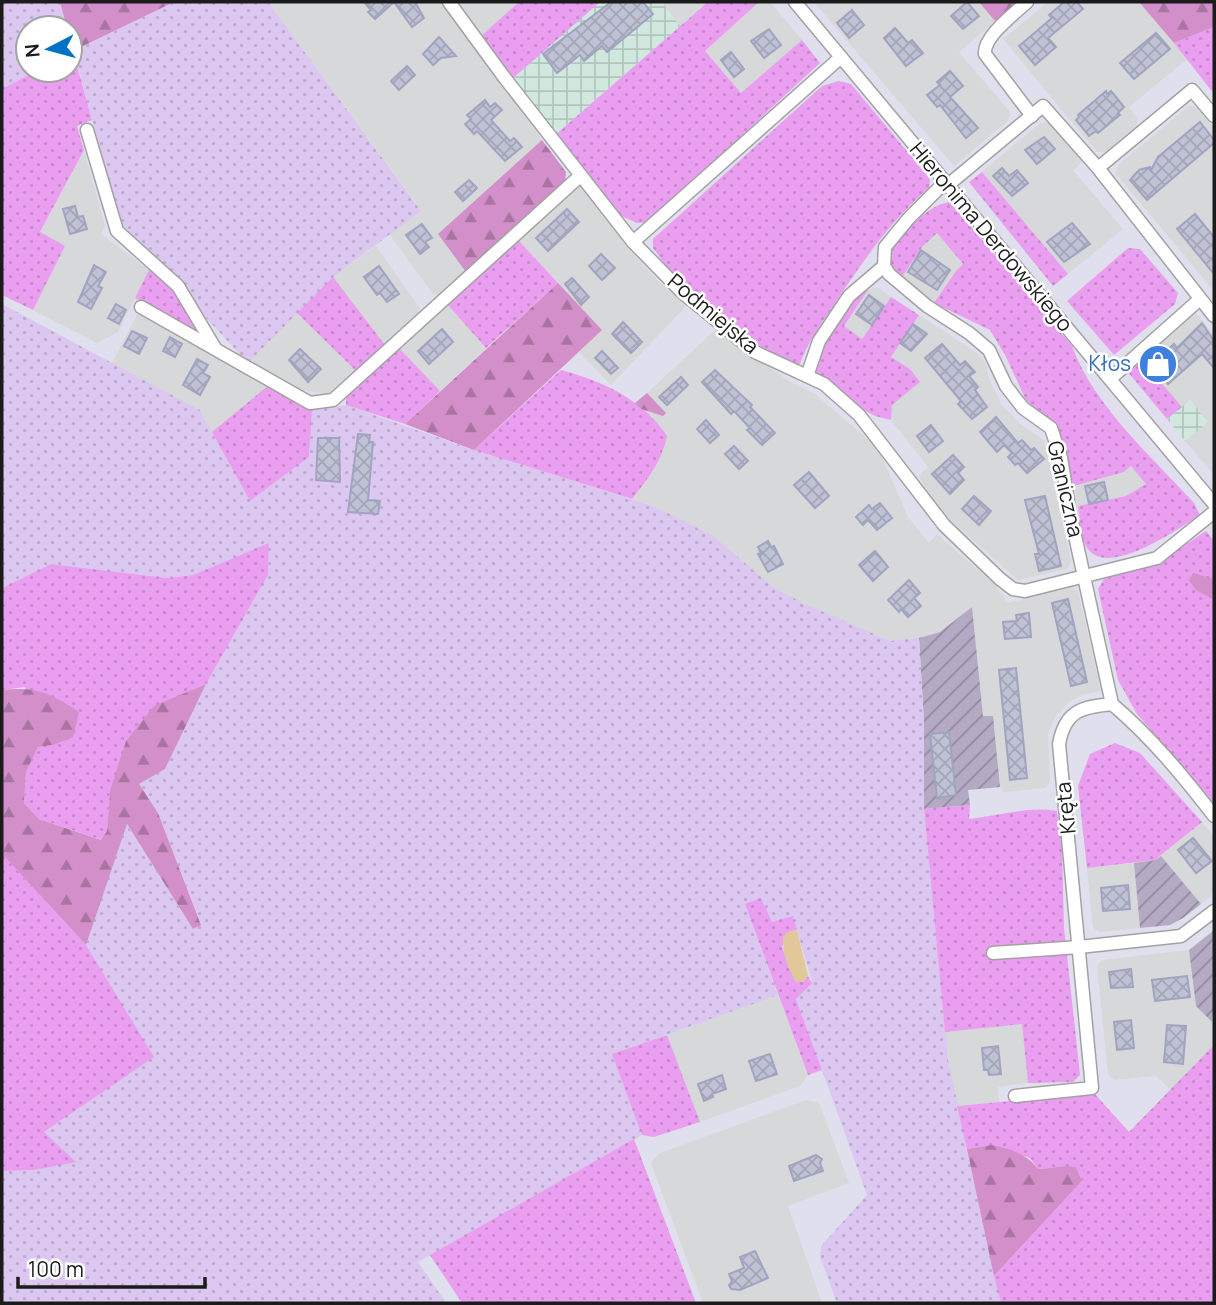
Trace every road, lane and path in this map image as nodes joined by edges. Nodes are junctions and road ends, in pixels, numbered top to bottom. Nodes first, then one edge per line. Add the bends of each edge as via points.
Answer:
1 (449, 2) edge
2 (795, 2) edge
3 (1027, 2) edge
4 (841, 57) junction
5 (1031, 116) junction
6 (1214, 116) edge
7 (87, 130) dead end
8 (1098, 168) junction
9 (580, 176) junction
10 (947, 183) junction
11 (634, 243) junction
12 (884, 266) junction
13 (1200, 299) junction
14 (141, 307) dead end
15 (1214, 316) edge
16 (215, 349) junction
17 (807, 376) junction
18 (1110, 379) junction
19 (1214, 504) edge
20 (1214, 512) edge
21 (1084, 576) junction
22 (1112, 704) junction
23 (1214, 817) edge
24 (1214, 911) edge
25 (1079, 947) junction
26 (993, 953) dead end
27 (1015, 1096) dead end

1 - 9 street, Podmiejska
2 - 4 street, Hieronima Derdowskiego
3 - 5 street via 984,47
4 - 10 street, Hieronima Derdowskiego
4 - 11 street
5 - 8 street via 1043,106
5 - 10 street
6 - 8 street via 1192,90
7 - 16 street via 117,232 178,286
8 - 13 street
9 - 11 street, Podmiejska
9 - 16 street via 333,400 310,403
10 - 12 street via 885,247
10 - 18 street, Hieronima Derdowskiego
11 - 17 street, Podmiejska via 683,293 755,352
12 - 17 street via 849,296 819,341
12 - 21 street, Graniczna via 927,306 989,350 1006,386 1023,408 1051,428
13 - 15 street
13 - 18 street
14 - 16 street
17 - 21 street, Podmiejska via 824,384 859,415 944,525 1013,589 1025,591
18 - 19 street, Hieronima Derdowskiego
20 - 21 street via 1157,558
21 - 22 street
22 - 23 street via 1136,724
22 - 25 street, Kręta via 1076,713 1063,726 1059,744
24 - 25 street via 1181,936
25 - 26 street
25 - 27 street, Kręta via 1092,1088

